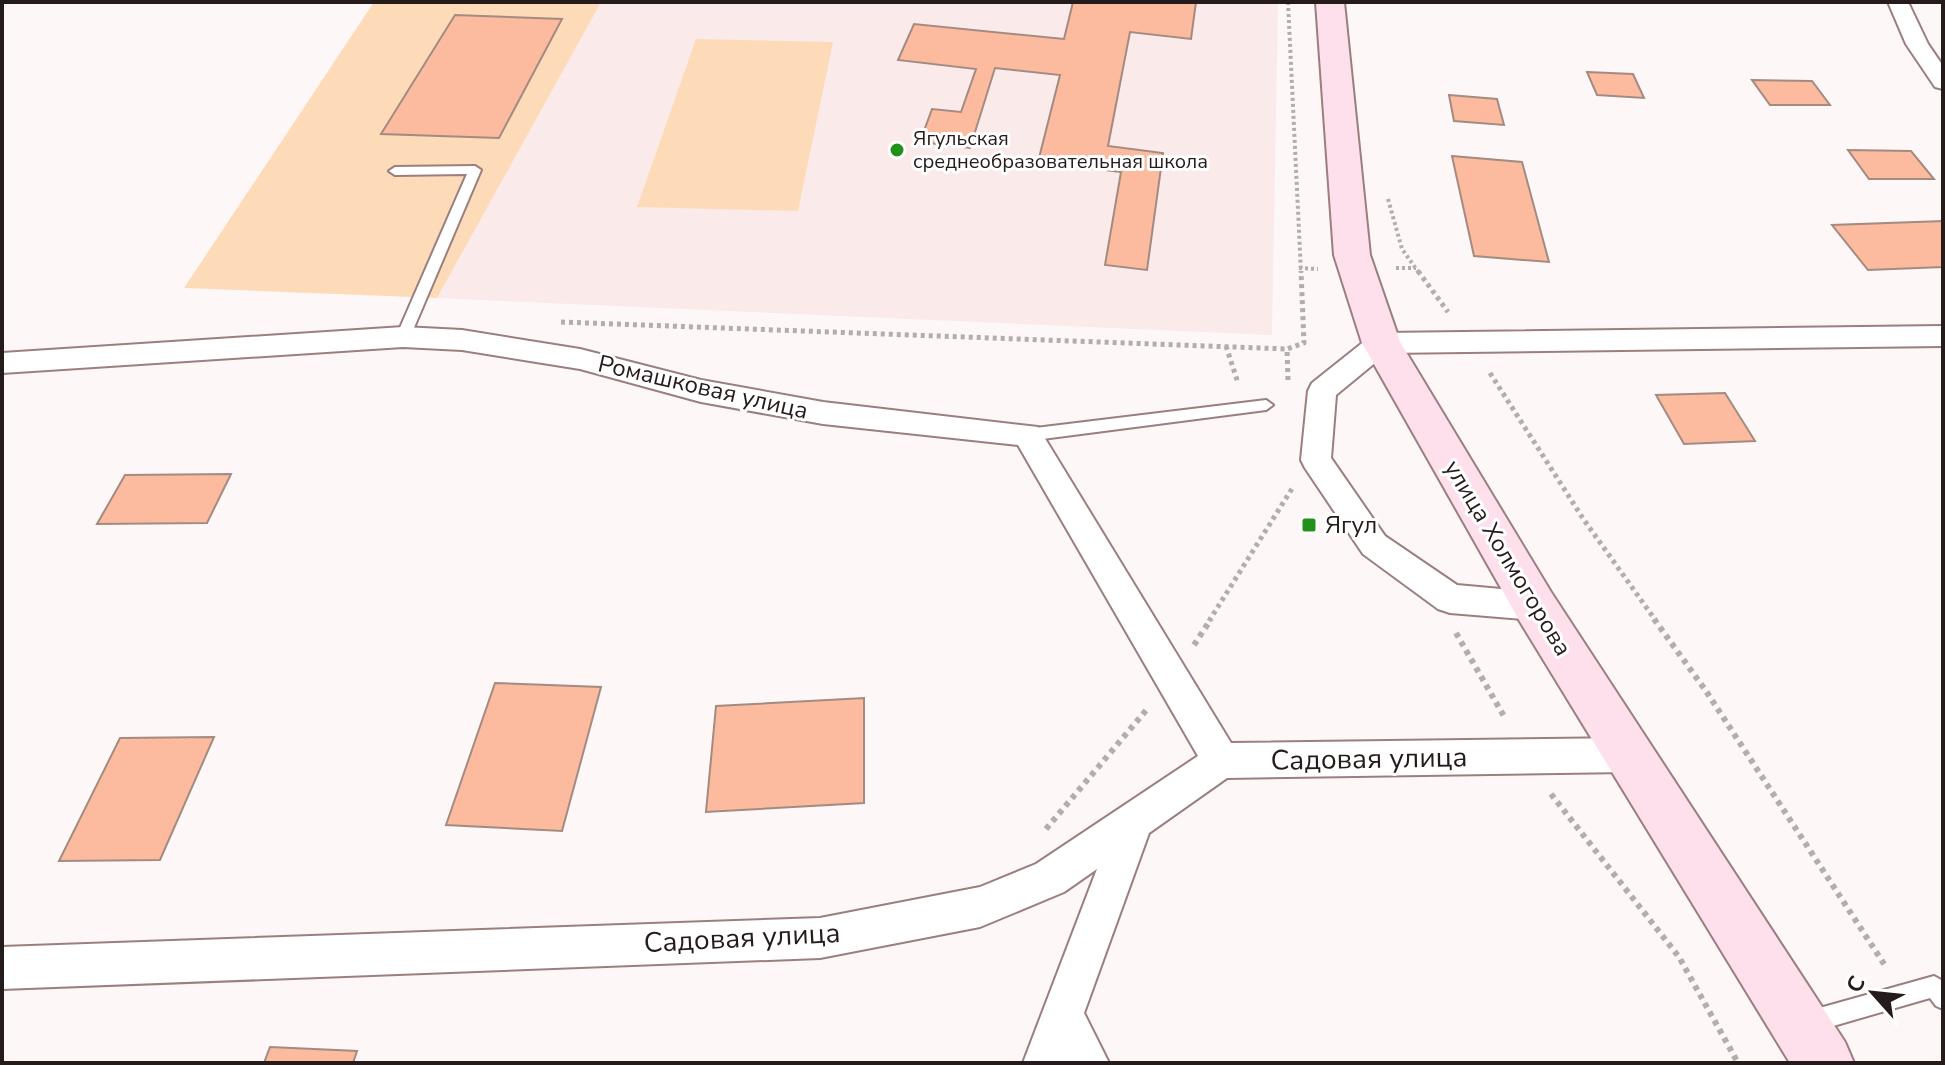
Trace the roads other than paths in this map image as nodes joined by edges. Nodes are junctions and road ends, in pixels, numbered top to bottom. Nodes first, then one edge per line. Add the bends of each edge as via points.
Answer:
1 (1330, 2) edge
2 (1898, 2) edge
3 (1943, 82) edge
4 (395, 171) dead end
5 (1943, 336) edge
6 (403, 337) junction
7 (1381, 343) junction
8 (2, 363) edge
9 (1266, 405) dead end
10 (1027, 435) junction
11 (1535, 606) junction
12 (1629, 755) junction
13 (1221, 761) junction
14 (1133, 824) junction
15 (2, 968) edge
16 (1943, 999) edge
17 (1063, 1016) junction
18 (1800, 1025) junction
19 (1045, 1063) edge
20 (1087, 1063) edge
21 (1824, 1063) edge

1 - 7 street, улица Холмогорова via 1352,255
2 - 3 street via 1917,44
4 - 6 lane via 475,170
5 - 7 street
6 - 8 street, Ромашковая улица
6 - 10 street, Ромашковая улица via 462,340 580,359 701,391 823,413
7 - 11 street, улица Холмогорова
7 - 11 street via 1322,391 1316,460 1374,545 1450,599
9 - 10 lane
10 - 13 street
11 - 12 street, улица Холмогорова
12 - 13 street, Садовая улица
12 - 18 street, улица Холмогорова
13 - 14 street, Садовая улица
14 - 15 street, Садовая улица via 1050,878 980,907 820,938
14 - 17 street
16 - 18 lane via 1934,986
17 - 19 street
17 - 20 street
18 - 21 street, улица Холмогорова

